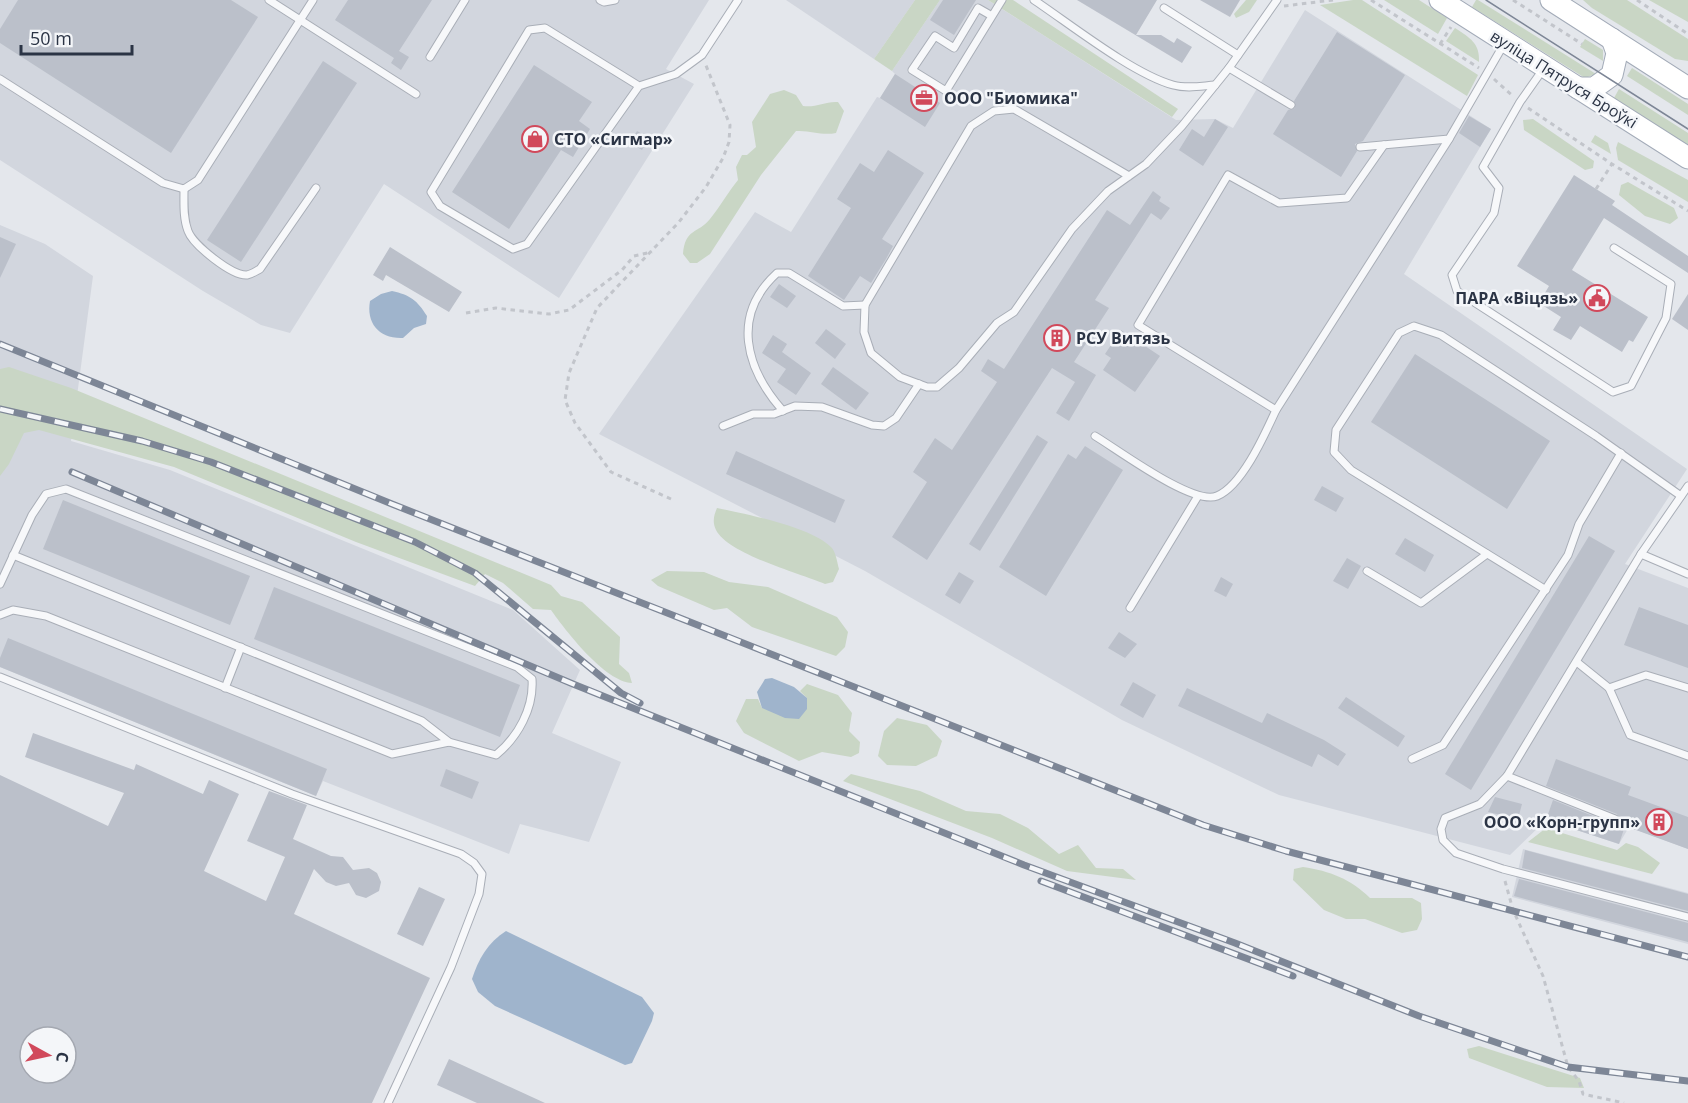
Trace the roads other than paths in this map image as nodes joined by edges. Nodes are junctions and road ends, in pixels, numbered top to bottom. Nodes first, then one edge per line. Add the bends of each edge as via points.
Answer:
1 (270, 0) edge
2 (313, 0) edge
3 (465, 0) edge
4 (600, 0) edge
5 (615, 0) edge
6 (738, 0) edge
7 (1002, 0) edge
8 (1034, 0) edge
9 (1440, 0) edge
10 (1557, 2) edge
11 (1275, 3) edge
12 (1164, 8) dead end
13 (992, 16) junction
14 (300, 19) junction
15 (1612, 39) junction
16 (1506, 42) junction
17 (1238, 55) junction
18 (430, 57) dead end
19 (1546, 66) junction
20 (1229, 68) junction
21 (0, 79) edge
22 (1215, 85) junction
23 (639, 86) junction
24 (1578, 88) junction
25 (1688, 88) edge
26 (416, 94) dead end
27 (1291, 105) dead end
28 (1449, 140) junction
29 (1384, 145) junction
30 (1360, 147) dead end
31 (1688, 158) edge
32 (1129, 176) junction
33 (316, 188) dead end
34 (184, 189) junction
35 (1614, 248) dead end
36 (865, 305) junction
37 (919, 384) junction
38 (1276, 410) junction
39 (783, 411) junction
40 (723, 426) dead end
41 (1095, 436) dead end
42 (1621, 453) junction
43 (1688, 486) edge
44 (1198, 496) junction
45 (1681, 496) junction
46 (1488, 554) junction
47 (1641, 554) junction
48 (13, 555) junction
49 (1367, 571) dead end
50 (1688, 574) edge
51 (0, 584) edge
52 (1546, 590) junction
53 (1130, 608) dead end
54 (0, 615) edge
55 (241, 647) junction
56 (1578, 663) junction
57 (0, 677) edge
58 (225, 687) junction
59 (1609, 688) junction
60 (1688, 688) edge
61 (449, 742) junction
62 (1688, 756) edge
63 (1412, 759) dead end
64 (1507, 776) junction
65 (1615, 819) dead end
66 (1688, 917) edge
67 (388, 1103) edge

1 - 14 lane
2 - 14 lane
3 - 18 lane
4 - 5 lane
6 - 23 lane via 702,55 676,74
7 - 13 lane
8 - 22 lane via 1133,66 1172,85
9 - 16 main road, вуліца Пятруся Броўкі
10 - 15 main road
11 - 17 lane
12 - 17 lane
13 - 13 lane via 946,91 912,70 935,36 954,48 978,8
14 - 26 lane
14 - 34 lane via 198,180
15 - 24 main road via 1617,53 1612,75 1594,88
15 - 25 main road
16 - 19 main road, вуліца Пятруся Броўкі
16 - 28 lane
17 - 20 lane
19 - 24 main road, вуліца Пятруся Броўкі
19 - 35 lane via 1520,102 1483,167 1499,188 1494,213 1452,275 1457,291 1612,392 1631,386 1666,318 1671,284
20 - 22 lane
20 - 27 lane
21 - 34 lane via 163,183
22 - 32 lane via 1146,164
23 - 23 lane via 545,28 529,30 431,192 440,206 513,249 527,244
24 - 31 main road, вуліца Пятруся Броўкі
28 - 29 lane
28 - 38 lane
29 - 30 lane
29 - 38 lane via 1347,198 1279,203 1228,175 1137,325
32 - 36 lane via 1014,109 994,111 971,126
32 - 37 lane via 1108,191 1072,229 1014,312 997,323 959,368 937,387
33 - 34 lane via 260,269 249,275 239,273 200,248 188,232
36 - 37 lane via 864,332 871,353 900,377
36 - 39 lane via 843,306 789,273 777,273 766,283 751,306 746,326 752,358 768,394
37 - 39 lane via 896,418 884,426 822,407 795,406
38 - 44 lane via 1234,484 1216,497
39 - 40 lane via 753,414
41 - 44 lane
42 - 45 lane
42 - 46 lane via 1441,336 1414,326 1399,333 1336,430 1334,452 1351,470
42 - 52 lane
43 - 45 lane
44 - 53 lane
45 - 47 lane
46 - 49 lane via 1421,603
46 - 52 lane
47 - 50 lane
47 - 56 lane
48 - 51 lane
48 - 55 lane
48 - 61 lane via 46,494 66,489 517,667 532,680 533,696 513,741 496,755
52 - 63 lane via 1443,745
54 - 58 lane via 13,610 46,616
55 - 58 lane
55 - 61 lane via 422,721
56 - 59 lane
56 - 64 lane
57 - 67 lane via 292,794 461,854 474,863 482,874 479,894 451,967
58 - 61 lane via 392,754
59 - 60 lane via 1646,675
59 - 62 lane via 1630,735
64 - 65 lane
64 - 66 lane via 1480,804 1445,818 1443,840 1456,853

